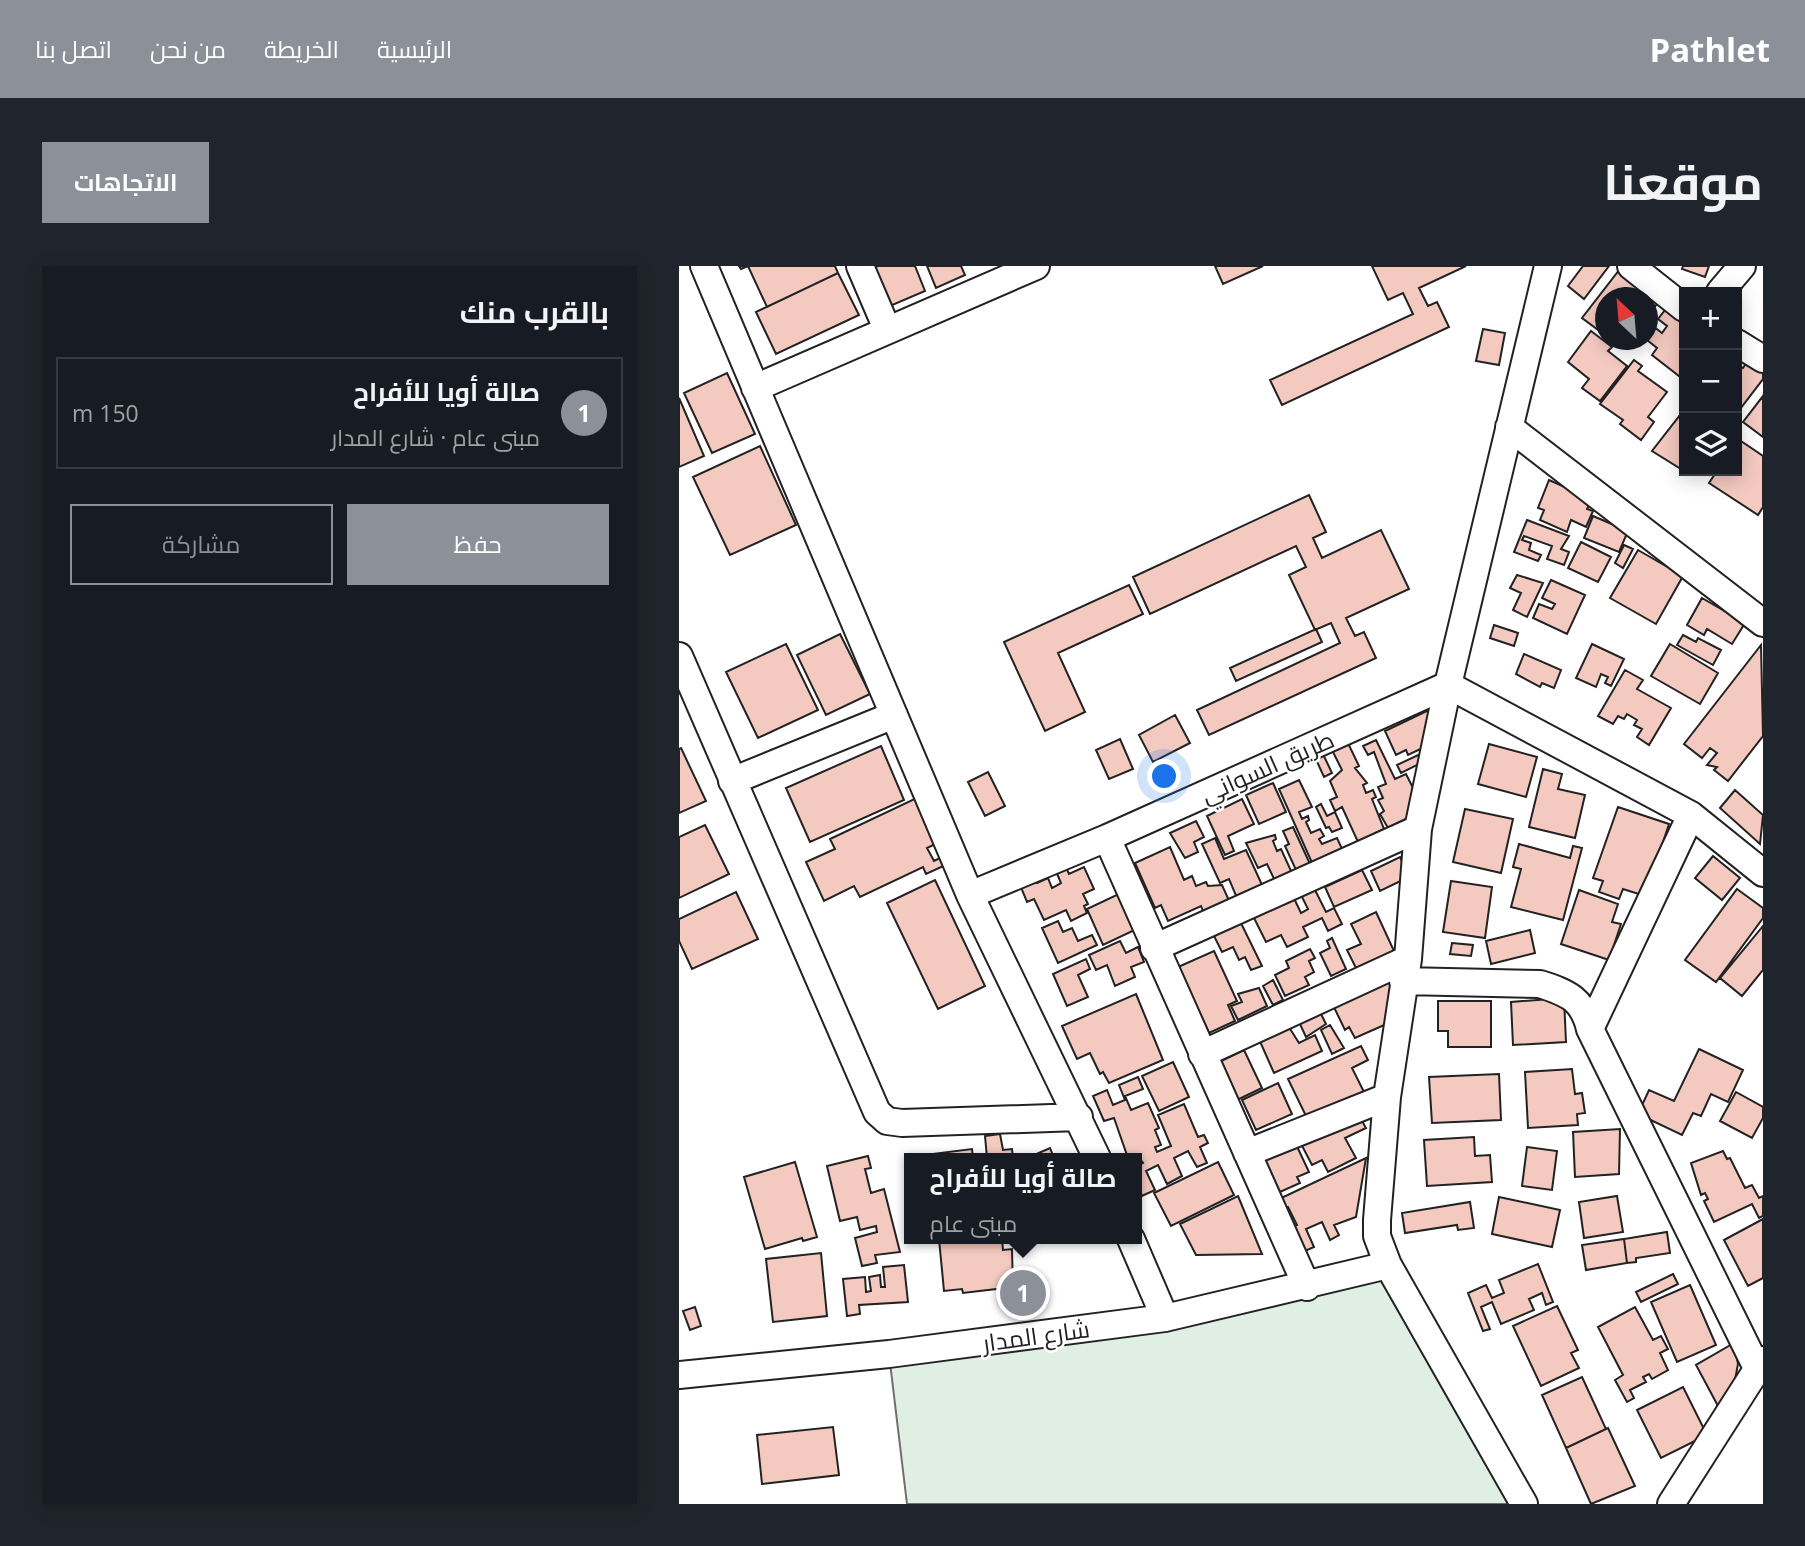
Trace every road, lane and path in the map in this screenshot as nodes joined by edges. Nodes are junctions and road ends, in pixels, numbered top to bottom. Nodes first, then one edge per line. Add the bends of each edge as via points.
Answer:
1 (704, 266) edge
2 (860, 266) edge
3 (1036, 266) edge
4 (1548, 266) edge
5 (1631, 266) edge
6 (1742, 266) edge
7 (985, 276) edge
8 (1724, 287) edge
9 (1679, 304) edge
10 (887, 329) junction
11 (1742, 346) edge
12 (1763, 359) edge
13 (755, 388) junction
14 (1509, 427) junction
15 (1763, 623) edge
16 (679, 656) edge
17 (1448, 685) junction
18 (894, 715) junction
19 (732, 781) junction
20 (1691, 815) junction
21 (1418, 828) junction
22 (1107, 838) junction
23 (1763, 873) edge
24 (971, 895) junction
25 (1154, 948) junction
26 (1405, 970) junction
27 (1590, 1028) junction
28 (1202, 1054) junction
29 (1387, 1097) junction
30 (1079, 1117) junction
31 (1095, 1153) edge
32 (1247, 1153) junction
33 (1133, 1244) edge
34 (1388, 1265) junction
35 (1307, 1287) junction
36 (1165, 1318) junction
37 (1760, 1364) edge
38 (679, 1375) edge
39 (1524, 1504) edge
40 (1671, 1504) edge

1 - 13 street
2 - 10 street
3 - 7 street
4 - 14 street
5 - 9 street
6 - 8 street
7 - 10 street
10 - 13 street
11 - 12 street
13 - 18 street
14 - 15 street
14 - 17 street
16 - 19 street
17 - 20 street
17 - 21 street
17 - 22 street, طريق السواني
18 - 19 street
18 - 24 street
19 - 30 street via 877,1112 887,1121 902,1124
20 - 23 street
20 - 27 street
21 - 25 street
21 - 26 street
22 - 24 street, طريق السواني
22 - 25 street
24 - 30 street
25 - 28 street
26 - 27 street via 1540,984 1579,1004
26 - 28 street
26 - 29 street
27 - 37 street
28 - 32 street
29 - 32 street
29 - 34 street via 1377,1220 1379,1244
30 - 31 street
32 - 35 street
33 - 36 street
34 - 35 street, شارع المدار
34 - 39 street
35 - 36 street, شارع المدار
36 - 38 street, شارع المدار via 889,1354
37 - 40 street

